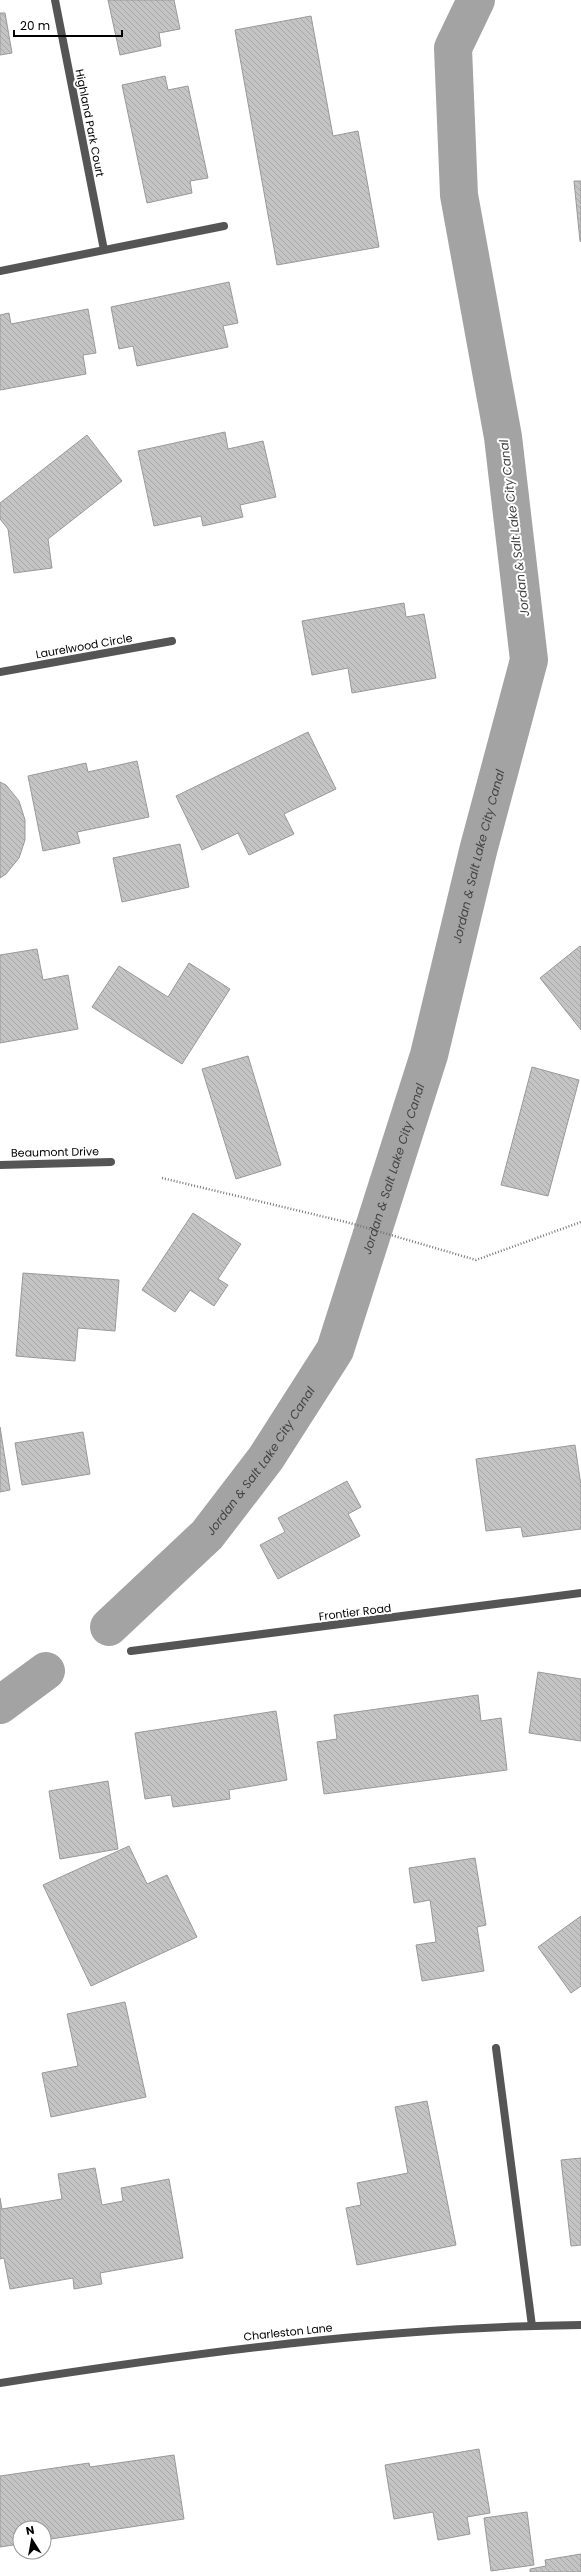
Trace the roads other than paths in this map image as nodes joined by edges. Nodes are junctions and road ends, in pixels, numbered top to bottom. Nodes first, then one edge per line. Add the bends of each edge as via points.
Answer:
1 (55, 0) edge
2 (224, 226) dead end
3 (104, 250) junction
4 (0, 271) edge
5 (172, 641) dead end
6 (0, 672) edge
7 (110, 1162) dead end
8 (0, 1164) edge
9 (581, 1594) edge
10 (131, 1651) dead end
11 (496, 2048) dead end
12 (581, 2325) edge
13 (532, 2326) junction
14 (0, 2383) edge

1 - 3 street, Highland Park Court
2 - 3 street
3 - 4 street
5 - 6 street, Laurelwood Circle
7 - 8 street, Beaumont Drive
9 - 10 street, Frontier Road
11 - 13 street
12 - 13 street, Charleston Lane
13 - 14 street, Charleston Lane via 364,2335 273,2344

